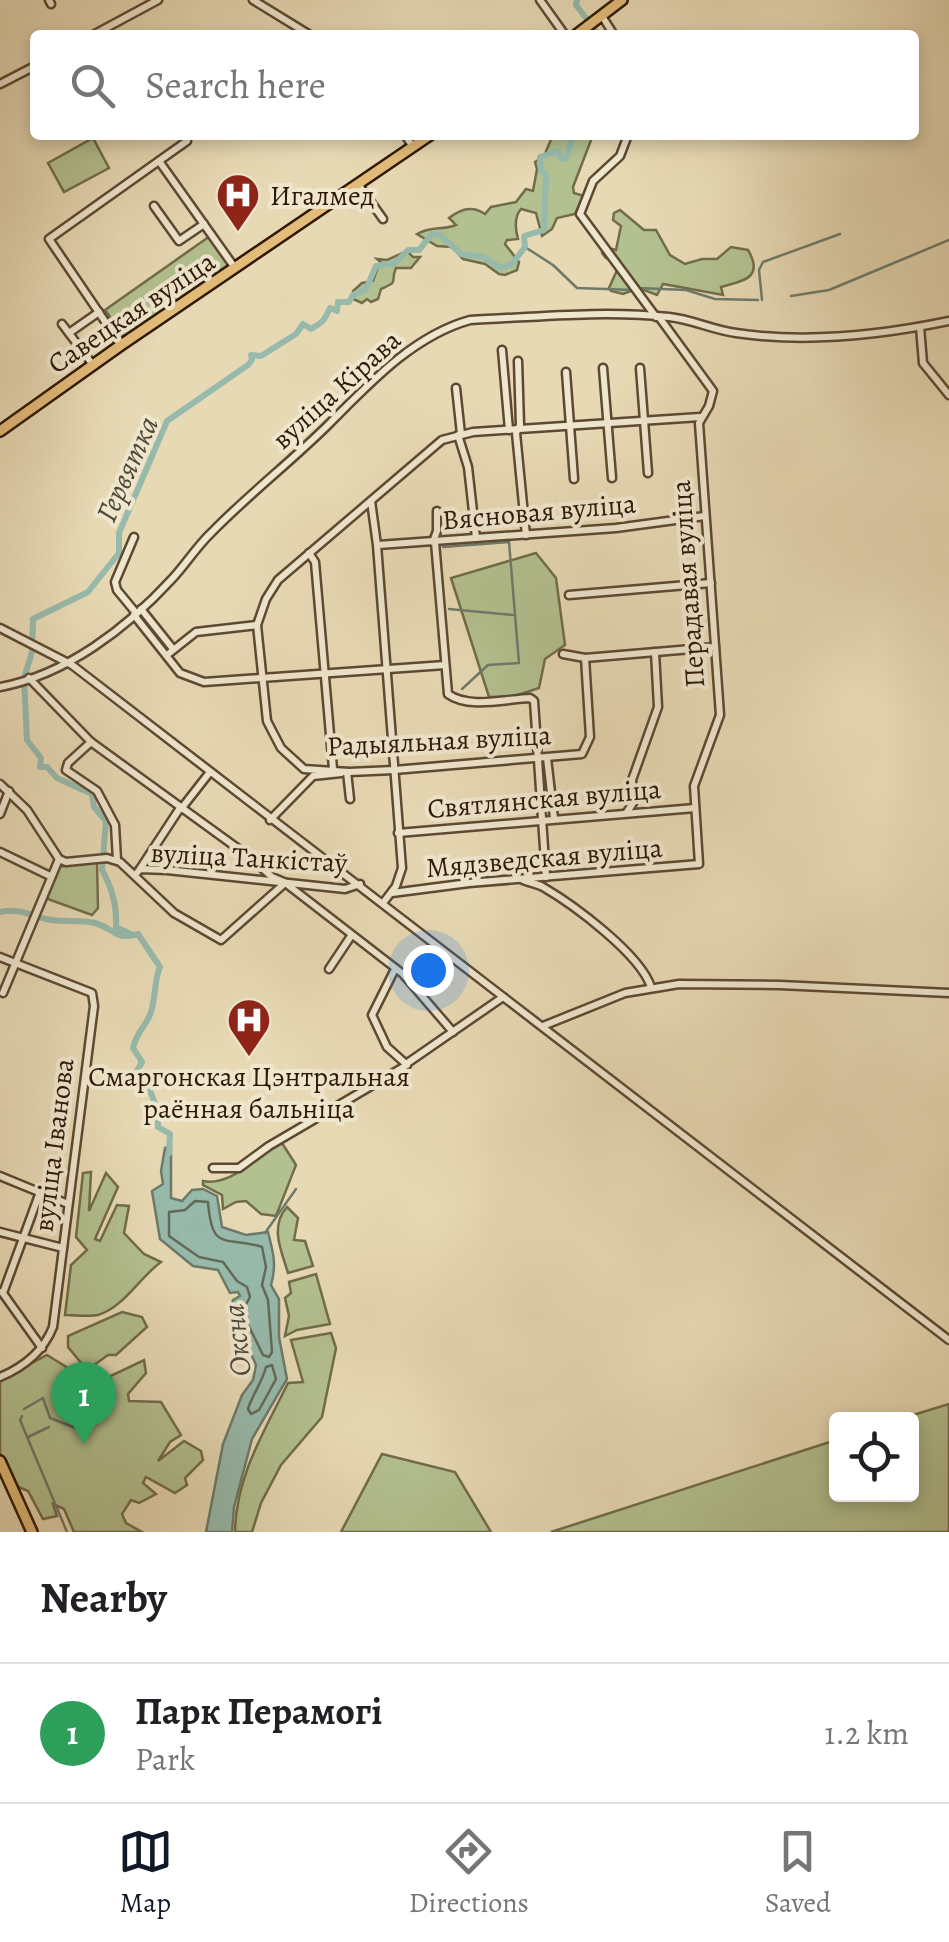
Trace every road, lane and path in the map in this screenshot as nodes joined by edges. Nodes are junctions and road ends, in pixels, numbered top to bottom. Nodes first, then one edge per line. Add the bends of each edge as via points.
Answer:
1 (158, 0) edge
2 (254, 0) edge
3 (540, 0) edge
4 (622, 0) edge
5 (602, 16) junction
6 (102, 30) edge
7 (302, 30) edge
8 (561, 30) edge
9 (583, 30) edge
10 (611, 30) edge
11 (30, 69) edge
12 (0, 84) edge
13 (408, 140) edge
14 (423, 140) edge
15 (626, 140) edge
16 (187, 141) dead end
17 (413, 147) junction
18 (159, 161) junction
19 (358, 184) junction
20 (154, 206) dead end
21 (382, 218) dead end
22 (204, 224) junction
23 (235, 268) junction
24 (99, 312) junction
25 (657, 317) junction
26 (949, 322) edge
27 (62, 324) dead end
28 (920, 327) junction
29 (69, 333) junction
30 (121, 344) junction
31 (502, 350) dead end
32 (518, 361) dead end
33 (93, 365) junction
34 (603, 368) dead end
35 (640, 368) dead end
36 (566, 372) dead end
37 (456, 388) dead end
38 (949, 396) edge
39 (507, 397) junction
40 (518, 397) junction
41 (700, 417) junction
42 (644, 420) junction
43 (606, 422) junction
44 (570, 425) junction
45 (2, 428) edge
46 (518, 429) junction
47 (509, 430) junction
48 (460, 435) junction
49 (648, 474) dead end
50 (612, 478) dead end
51 (574, 479) dead end
52 (371, 501) junction
53 (436, 511) dead end
54 (705, 516) junction
55 (526, 535) junction
56 (134, 537) dead end
57 (476, 538) junction
58 (433, 542) junction
59 (377, 545) junction
60 (309, 553) junction
61 (710, 583) junction
62 (569, 595) dead end
63 (137, 612) junction
64 (257, 625) junction
65 (0, 628) edge
66 (714, 647) junction
67 (170, 652) junction
68 (654, 652) junction
69 (562, 654) dead end
70 (585, 658) junction
71 (69, 664) junction
72 (445, 665) junction
73 (386, 668) junction
74 (324, 676) junction
75 (26, 679) junction
76 (263, 679) junction
77 (0, 687) edge
78 (92, 742) junction
79 (547, 758) junction
80 (536, 759) junction
81 (304, 769) junction
82 (394, 770) junction
83 (330, 771) junction
84 (210, 772) junction
85 (348, 773) junction
86 (314, 776) junction
87 (0, 784) edge
88 (10, 792) junction
89 (350, 799) dead end
90 (633, 803) junction
91 (181, 808) junction
92 (695, 808) junction
93 (641, 811) junction
94 (627, 812) junction
95 (0, 814) edge
96 (554, 818) junction
97 (270, 820) junction
98 (542, 820) junction
99 (398, 832) junction
100 (0, 852) edge
101 (59, 859) junction
102 (117, 860) junction
103 (698, 864) joint
104 (138, 872) junction
105 (50, 876) junction
106 (546, 877) junction
107 (520, 879) junction
108 (284, 882) junction
109 (360, 884) junction
110 (392, 893) junction
111 (383, 904) junction
112 (351, 936) junction
113 (0, 957) edge
114 (14, 963) junction
115 (396, 968) junction
116 (329, 969) dead end
117 (651, 987) junction
118 (2, 992) edge
119 (949, 992) edge
120 (503, 996) junction
121 (543, 1026) junction
122 (453, 1032) junction
123 (406, 1064) junction
124 (213, 1168) dead end
125 (0, 1176) edge
126 (40, 1192) junction
127 (68, 1204) junction
128 (0, 1232) edge
129 (22, 1238) junction
130 (63, 1248) junction
131 (2, 1291) edge
132 (949, 1340) edge
133 (42, 1348) junction
134 (0, 1377) edge
135 (0, 1460) edge
136 (31, 1532) edge

1 - 6 street
2 - 7 street
3 - 8 street
4 - 5 main road
5 - 9 main road
5 - 10 street
11 - 12 street
13 - 17 street
14 - 17 main road, Савецкая вуліца
15 - 25 street via 620,156 593,181 580,214
16 - 18 street
17 - 19 main road, Савецкая вуліца
18 - 22 street
18 - 24 street via 49,239
19 - 21 street
19 - 23 main road, Савецкая вуліца
20 - 22 street via 179,241
22 - 23 street
23 - 30 main road, Савецкая вуліца
24 - 29 street
24 - 30 street
25 - 28 street, вуліца Кірава via 762,336
25 - 41 street, Перадавая вуліца via 711,386
25 - 63 street, вуліца Кірава via 470,320 434,334 381,374 212,532
26 - 28 street, вуліца Кірава
27 - 29 street
28 - 38 street via 924,364
29 - 33 street
30 - 33 main road, Савецкая вуліца
31 - 39 street
32 - 40 street
33 - 45 main road, Савецкая вуліца
34 - 43 street
35 - 42 street
36 - 44 street
37 - 48 street
39 - 40 street
39 - 47 street
40 - 46 street
41 - 42 street
41 - 54 street, Перадавая вуліца
42 - 43 street
42 - 49 street
43 - 44 street
43 - 50 street
44 - 46 street
44 - 51 street
46 - 47 street
46 - 55 street
47 - 48 street
48 - 52 street via 434,445
48 - 57 street
52 - 59 street
52 - 60 street
53 - 58 street
54 - 55 street, Вясновая вуліца
54 - 61 street, Перадавая вуліца
55 - 57 street, Вясновая вуліца
56 - 63 street via 116,582
57 - 58 street, Вясновая вуліца
58 - 59 street, Вясновая вуліца
58 - 72 street
59 - 73 street
60 - 64 street via 271,588
60 - 74 street
61 - 62 street
61 - 66 street, Перадавая вуліца
63 - 67 street
63 - 71 street, вуліца Кірава
64 - 67 street via 203,630
64 - 76 street, Радыяльная вуліца
65 - 71 street
66 - 68 street
66 - 92 street, Перадавая вуліца via 719,720 696,782
67 - 76 street via 191,679
68 - 70 street
68 - 90 street via 658,706 632,780
69 - 70 street
70 - 79 street, Радыяльная вуліца via 588,746 580,754
71 - 75 street, вуліца Кірава
71 - 84 street
72 - 73 street
72 - 80 street via 452,698 532,699
73 - 74 street
73 - 82 street
74 - 76 street
74 - 83 street
75 - 77 street, вуліца Кірава
75 - 78 street
76 - 81 street, Радыяльная вуліца via 270,732
78 - 91 street
78 - 102 street via 66,770 97,791 116,825
79 - 80 street, Радыяльная вуліца
79 - 96 street
80 - 82 street, Радыяльная вуліца
80 - 98 street
81 - 83 street, Радыяльная вуліца
81 - 86 street
82 - 85 street, Радыяльная вуліца
82 - 99 street
83 - 85 street, Радыяльная вуліца
83 - 86 street
84 - 91 street
84 - 97 street
85 - 89 street
86 - 97 street
87 - 88 street
88 - 95 street
88 - 101 street
90 - 93 street
90 - 94 street
91 - 104 street
91 - 108 street
92 - 93 street, Святлянская вуліца
92 - 103 street, Перадавая вуліца
93 - 94 street, Святлянская вуліца
94 - 96 street, Святлянская вуліца
96 - 98 street, Святлянская вуліца
97 - 109 street
98 - 99 street, Святлянская вуліца
98 - 106 street
99 - 110 street via 402,873
100 - 105 street
101 - 102 street, вуліца Танкістаў
101 - 105 street
102 - 104 street, вуліца Танкістаў
103 - 106 street, Мядзведская вуліца
104 - 108 street, вуліца Танкістаў
104 - 108 street, вуліца Танкістаў via 174,914 221,940
105 - 114 street
106 - 107 street, Мядзведская вуліца
107 - 110 street, Мядзведская вуліца
107 - 117 street via 543,887 618,942
108 - 109 street, вуліца Танкістаў via 346,889
108 - 112 street
109 - 111 street
110 - 111 street
111 - 120 street
112 - 115 street
112 - 116 street
113 - 114 street, вуліца Іванова
114 - 118 street
114 - 127 street, вуліца Іванова via 94,997
115 - 122 street
115 - 123 street via 372,1015 383,1041
117 - 119 street via 780,984
117 - 121 street
120 - 121 street
120 - 122 street
121 - 132 street
122 - 123 street
123 - 124 street via 239,1168
125 - 126 street
126 - 127 street
126 - 129 street
127 - 130 street, вуліца Іванова
128 - 129 street
129 - 130 street
129 - 131 street
130 - 133 street, вуліца Іванова via 54,1327
131 - 133 street
133 - 134 street
135 - 136 main road

